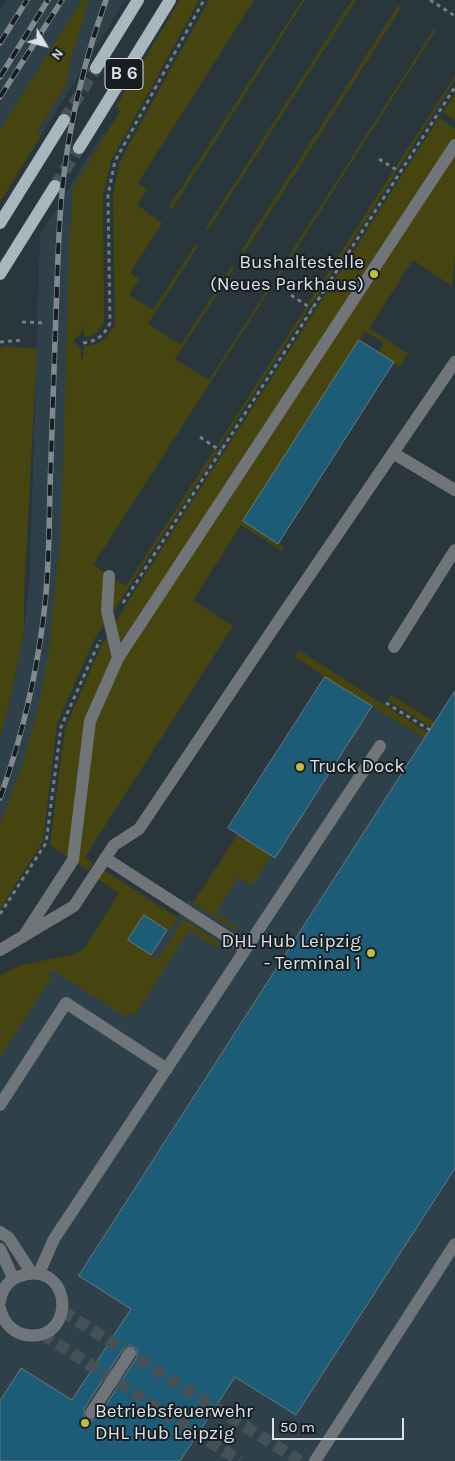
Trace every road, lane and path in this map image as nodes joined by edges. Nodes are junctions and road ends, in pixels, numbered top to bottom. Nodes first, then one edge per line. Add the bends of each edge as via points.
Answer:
1 (138, 0) edge
2 (170, 0) edge
3 (204, 0) edge
4 (430, 0) edge
5 (455, 16) edge
6 (96, 68) tunnel mouth
7 (64, 120) tunnel mouth
8 (455, 145) edge
9 (79, 148) tunnel mouth
10 (379, 158) dead end
11 (400, 172) dead end
12 (55, 186) tunnel mouth
13 (0, 224) edge
14 (0, 274) edge
15 (291, 295) dead end
16 (312, 309) dead end
17 (22, 322) dead end
18 (46, 323) dead end
19 (24, 340) dead end
20 (0, 342) edge
21 (82, 343) dead end
22 (455, 362) edge
23 (200, 436) dead end
24 (221, 451) dead end
25 (393, 453) junction
26 (455, 490) edge
27 (455, 550) edge
28 (109, 576) dead end
29 (394, 647) dead end
30 (118, 658) junction
31 (386, 703) dead end
32 (430, 730) dead end
33 (380, 746) dead end
34 (106, 858) junction
35 (22, 936) junction
36 (246, 949) junction
37 (0, 950) edge
38 (167, 1069) junction
39 (0, 1105) edge
40 (0, 1232) edge
41 (455, 1244) edge
42 (0, 1249) edge
43 (35, 1273) junction
44 (13, 1278) junction
45 (0, 1301) edge
46 (0, 1308) edge
47 (3, 1327) edge
48 (130, 1353) dead end
49 (91, 1413) dead end
50 (315, 1461) edge

1 - 6 main road, B 6
2 - 9 main road, B 6
3 - 21 path via 115,161 108,195 110,323 101,337
4 - 5 path
7 - 13 main road
8 - 30 street
10 - 11 path
12 - 14 main road
15 - 16 path
17 - 18 path
19 - 20 path
22 - 25 street
23 - 24 path
25 - 26 street
25 - 34 street via 139,829 114,845
27 - 29 street
28 - 30 street via 107,611
30 - 35 street via 90,721 73,860
31 - 32 path
33 - 36 street
34 - 35 street via 74,906
34 - 36 street
35 - 37 street
36 - 38 street
38 - 39 street via 66,1003
38 - 43 street via 54,1239
40 - 43 street via 9,1238
41 - 50 street
42 - 44 street
43 - 44 street
43 - 47 street via 48,1277 60,1291 62,1310 58,1320 42,1334 32,1336
44 - 45 street
46 - 47 street
48 - 49 street

